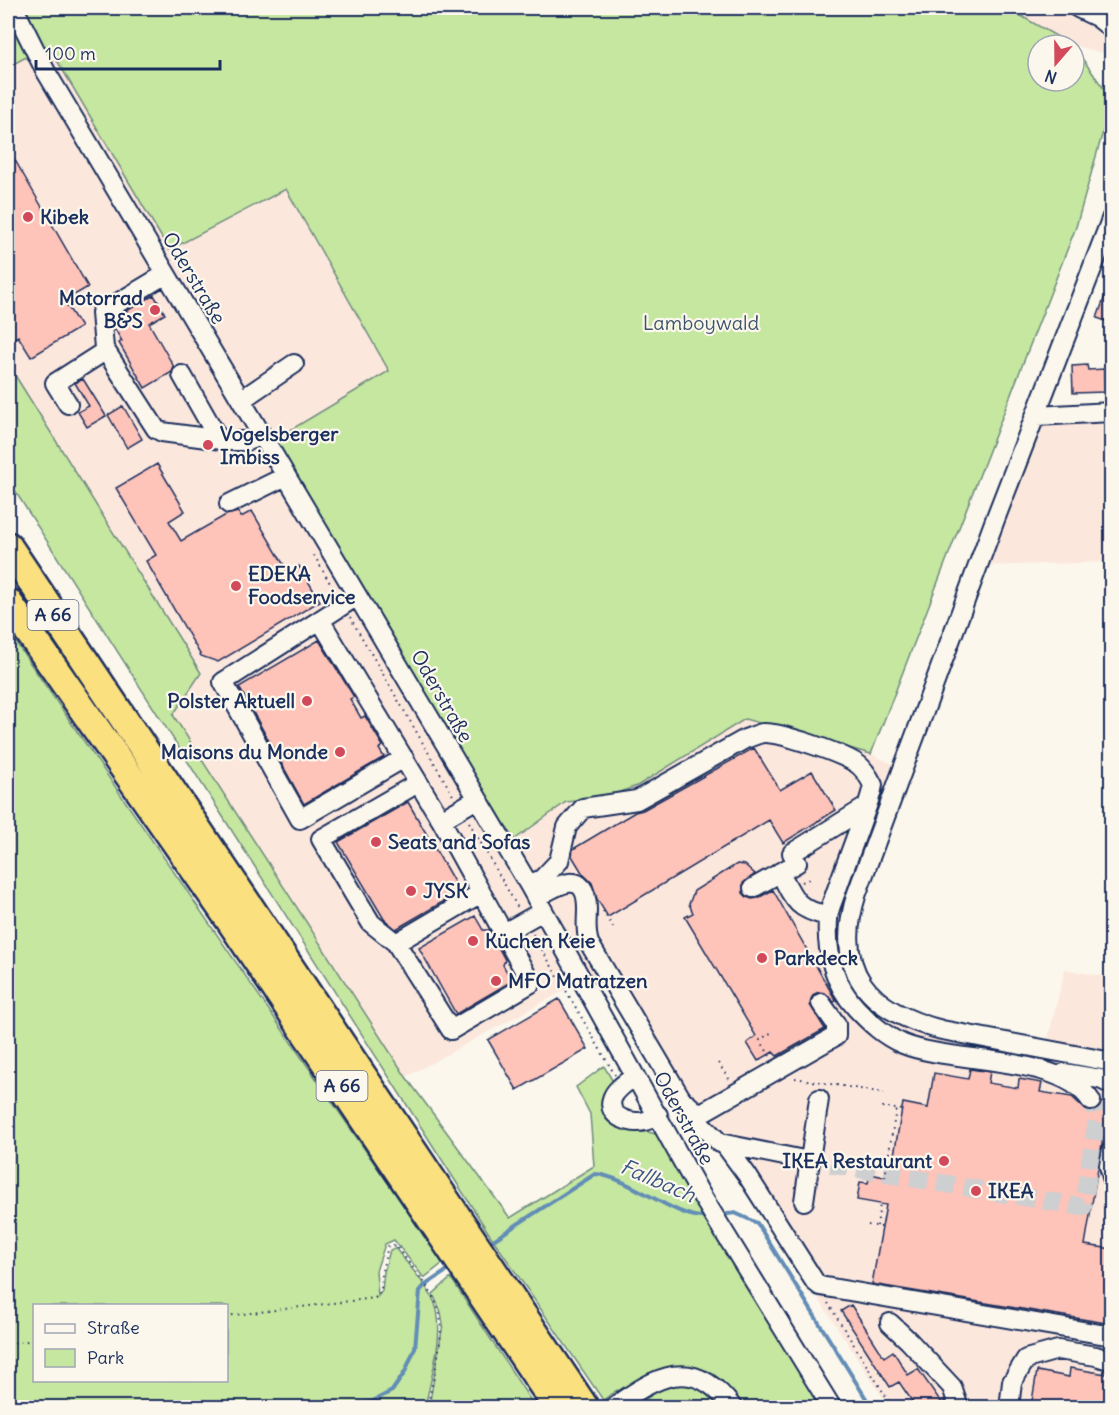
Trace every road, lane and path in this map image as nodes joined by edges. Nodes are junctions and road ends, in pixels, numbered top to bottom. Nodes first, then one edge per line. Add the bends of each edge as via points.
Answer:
1 (14, 8) edge
2 (1078, 8) edge
3 (1112, 29) edge
4 (1112, 217) edge
5 (166, 274) junction
6 (105, 351) junction
7 (294, 364) dead end
8 (182, 375) dead end
9 (241, 400) junction
10 (69, 404) dead end
11 (1112, 412) edge
12 (1036, 416) junction
13 (262, 435) junction
14 (219, 440) junction
15 (286, 477) junction
16 (229, 504) dead end
17 (8, 538) edge
18 (8, 546) edge
19 (22, 569) junction
20 (357, 596) junction
21 (8, 602) edge
22 (320, 620) junction
23 (404, 758) junction
24 (418, 783) junction
25 (477, 799) junction
26 (866, 807) junction
27 (441, 820) junction
28 (560, 861) junction
29 (780, 872) junction
30 (573, 882) junction
31 (753, 888) dead end
32 (481, 893) junction
33 (536, 898) junction
34 (828, 916) junction
35 (504, 933) junction
36 (396, 944) junction
37 (821, 1003) dead end
38 (772, 1032) dead end
39 (1112, 1062) edge
40 (1036, 1068) junction
41 (779, 1069) junction
42 (635, 1076) junction
43 (1112, 1085) edge
44 (884, 1093) dead end
45 (681, 1098) junction
46 (819, 1099) dead end
47 (1091, 1101) tunnel mouth
48 (882, 1107) dead end
49 (896, 1109) junction
50 (902, 1110) dead end
51 (658, 1115) junction
52 (725, 1145) junction
53 (1112, 1150) edge
54 (804, 1160) tunnel mouth
55 (885, 1177) dead end
56 (1112, 1178) edge
57 (804, 1201) dead end
58 (880, 1204) dead end
59 (868, 1225) dead end
60 (877, 1226) junction
61 (882, 1227) dead end
62 (472, 1257) junction
63 (820, 1286) junction
64 (228, 1316) edge
65 (890, 1323) dead end
66 (1112, 1336) edge
67 (33, 1340) edge
68 (8, 1344) edge
69 (1112, 1361) edge
70 (618, 1403) edge
71 (427, 1407) edge
72 (558, 1407) edge
73 (585, 1407) edge
74 (733, 1407) edge
75 (832, 1407) edge
76 (894, 1407) edge
77 (959, 1407) edge
78 (1009, 1407) edge

1 - 5 street, Oderstraße via 45,69
2 - 3 street
4 - 12 street
5 - 6 street via 101,313
5 - 9 street, Oderstraße
6 - 10 street via 56,382
6 - 14 street via 156,429
7 - 9 street
8 - 14 street
9 - 13 street, Oderstraße
11 - 12 street
12 - 39 street via 857,893 848,932 850,957 876,1001 918,1024
13 - 14 street via 248,441
13 - 15 street, Oderstraße
15 - 16 street
15 - 20 street, Oderstraße
17 - 19 highway
18 - 19 highway, A 66
19 - 62 highway, A 66
20 - 22 street
20 - 25 street, Oderstraße
21 - 62 highway, A 66
22 - 23 street
22 - 23 street via 223,682 300,819
23 - 24 street
24 - 27 street
24 - 36 street via 321,839 371,924
25 - 27 street
25 - 33 street, Oderstraße
26 - 28 street via 873,786 858,764 786,736 761,733 637,800 583,808 567,827
26 - 29 street via 792,853 798,863
26 - 34 street
27 - 32 street
28 - 30 street
28 - 33 street via 542,879
29 - 31 street
29 - 34 street via 805,910
30 - 33 street via 557,885
30 - 45 street via 586,899 589,943
32 - 35 street
32 - 36 street
33 - 35 street
33 - 42 street, Oderstraße
34 - 40 street via 830,960 838,984 887,1036 930,1051
35 - 36 street via 531,983 451,1030
37 - 41 street via 836,1024 836,1036
38 - 41 path via 760,1040
40 - 43 street via 1100,1079
40 - 47 street via 1074,1084
41 - 44 path via 783,1076
41 - 45 street via 703,1112 695,1111
42 - 51 street, Oderstraße
42 - 51 street via 612,1097 610,1103 616,1116 644,1122
45 - 52 street via 701,1125
46 - 57 street
48 - 49 path
49 - 50 path
49 - 55 path
51 - 75 street, Oderstraße via 700,1193
52 - 54 street
52 - 63 street
53 - 56 street
58 - 60 path
59 - 60 path
60 - 61 path
62 - 72 highway, A 66
62 - 73 highway, A 66
63 - 66 street
63 - 76 path via 823,1298
64 - 71 path via 375,1298 381,1291 388,1246 395,1245 433,1296 440,1313
65 - 77 street via 952,1388
67 - 68 path
69 - 78 street via 1058,1350 1026,1359 1012,1382
70 - 74 street via 658,1378 681,1375 705,1381

